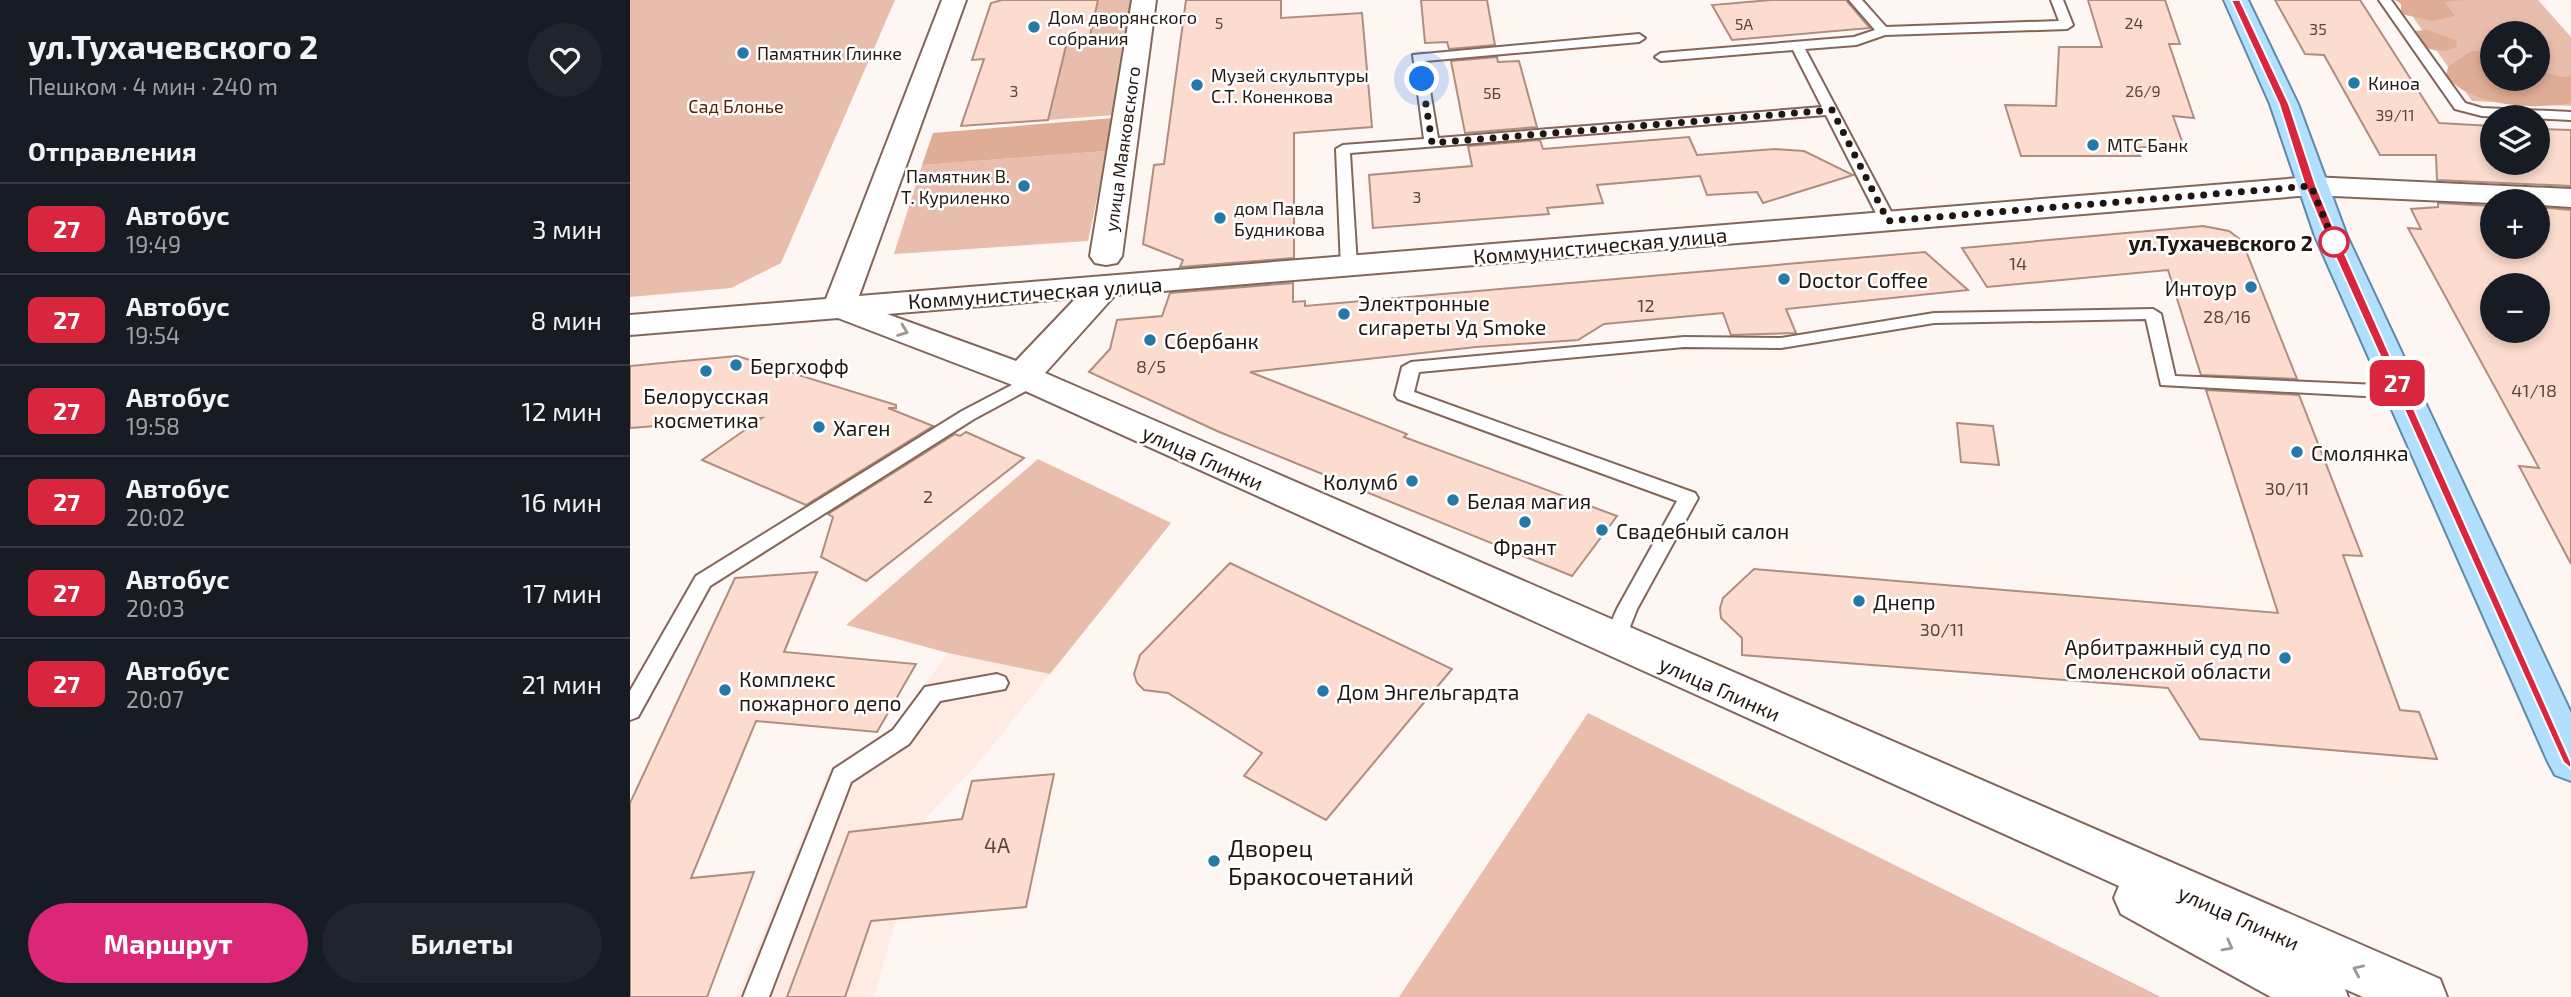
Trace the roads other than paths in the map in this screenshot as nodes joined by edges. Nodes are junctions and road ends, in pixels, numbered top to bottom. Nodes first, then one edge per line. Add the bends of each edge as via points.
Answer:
1 (954, 0) edge
2 (1144, 0) edge
3 (1855, 0) edge
4 (2057, 0) edge
5 (2235, 0) edge
6 (2385, 0) edge
7 (1883, 31) junction
8 (1639, 38) dead end
9 (1797, 46) junction
10 (1661, 57) dead end
11 (1832, 110) junction
12 (2571, 116) edge
13 (1432, 143) junction
14 (2311, 186) junction
15 (2571, 198) edge
16 (1888, 221) junction
17 (1349, 266) junction
18 (1105, 272) junction
19 (1017, 294) junction
20 (839, 307) junction
21 (630, 325) edge
22 (1058, 338) junction
23 (965, 355) junction
24 (1027, 378) junction
25 (2401, 392) junction
26 (1614, 641) junction
27 (997, 683) dead end
28 (630, 711) edge
29 (2571, 762) edge
30 (1888, 763) junction
31 (756, 997) edge
32 (2322, 997) edge
33 (2421, 997) edge

1 - 20 street
2 - 18 street, улица Маяковского
3 - 7 lane
4 - 7 lane via 2067,25
5 - 14 main road via 2284,104
6 - 12 lane via 2460,106 2482,112
7 - 9 lane via 1856,41
8 - 13 lane via 1418,58
9 - 10 lane
9 - 11 lane
11 - 13 lane
11 - 16 lane
13 - 17 lane via 1343,149
14 - 15 street, Коммунистическая улица
14 - 16 street, Коммунистическая улица
14 - 25 main road
16 - 17 street, Коммунистическая улица
17 - 18 street, Коммунистическая улица
18 - 19 street, Коммунистическая улица
18 - 22 street
19 - 20 street, Коммунистическая улица
19 - 22 street via 1047,295 1059,301 1067,310
19 - 23 street via 987,298 956,317 946,340
20 - 21 street, Коммунистическая улица
20 -> 23 street, улица Глинки
22 - 23 street via 1016,358
22 - 24 street
23 - 24 street, улица Глинки
24 - 26 street, улица Глинки
24 - 28 lane via 703,581
25 - 26 lane via 2167,382 2152,314 1934,318 1781,343 1684,342 1410,367 1404,395 1688,498
25 - 29 main road
26 - 30 street, улица Глинки
27 - 31 lane via 933,693 901,737 842,776
30 -> 32 street
33 -> 30 street, улица Глинки

